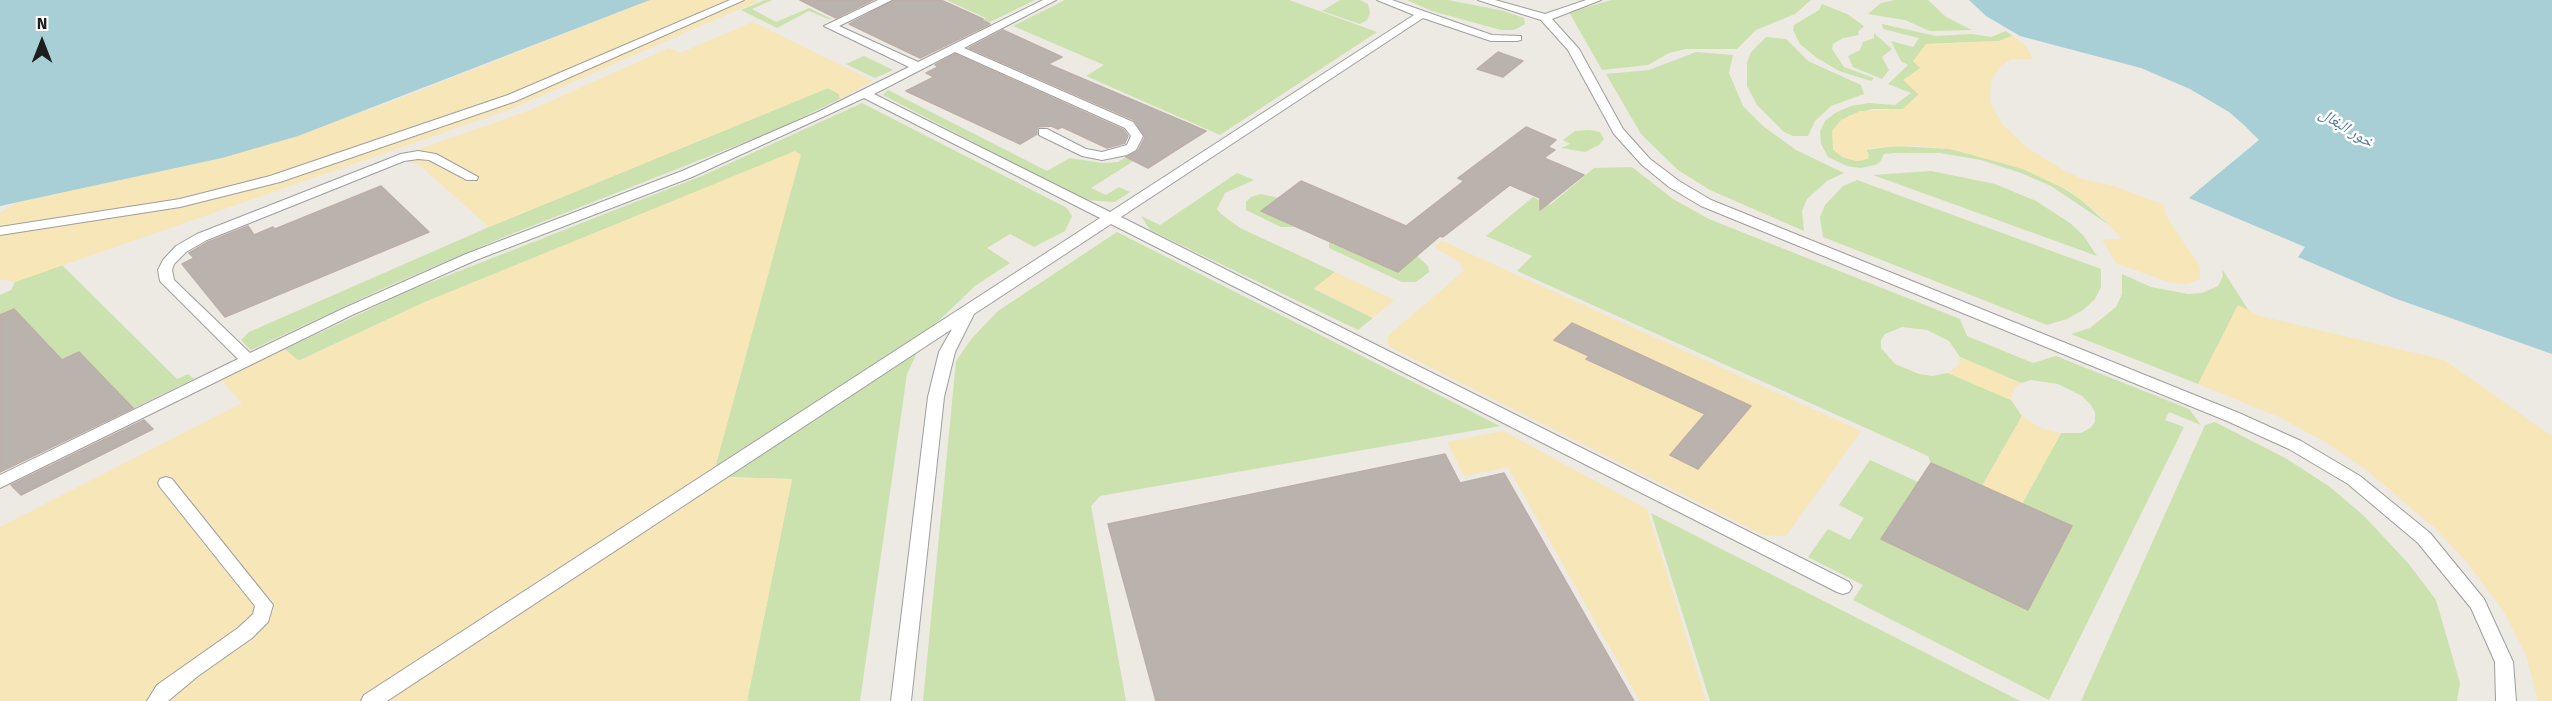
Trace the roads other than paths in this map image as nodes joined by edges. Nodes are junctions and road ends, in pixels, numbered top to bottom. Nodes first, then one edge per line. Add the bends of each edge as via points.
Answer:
1 (739, 0) edge
2 (887, 0) edge
3 (1050, 0) edge
4 (1382, 0) edge
5 (1483, 0) edge
6 (1596, 0) edge
7 (1422, 14) junction
8 (1545, 18) junction
9 (1517, 38) dead end
10 (955, 48) junction
11 (918, 67) junction
12 (865, 94) junction
13 (1043, 132) dead end
14 (472, 177) dead end
15 (1108, 216) junction
16 (0, 231) edge
17 (969, 308) junction
18 (248, 360) junction
19 (0, 482) edge
20 (166, 483) dead end
21 (1843, 587) dead end
22 (157, 701) edge
23 (371, 701) edge
24 (901, 701) edge
25 (2506, 701) edge

1 - 16 lane via 512,98 275,179 180,203
2 - 11 lane via 830,26
3 - 10 lane
4 - 7 lane
5 - 8 lane
6 - 8 lane
7 - 9 lane via 1491,38
7 - 15 lane
8 - 25 lane via 1573,50 1618,131 1646,162 1706,203 2233,417 2295,445 2354,480 2424,538 2478,604 2504,662
10 - 11 lane
10 - 13 lane via 1129,125 1137,136 1132,147 1124,152 1102,156 1082,152
11 - 12 lane
12 - 15 lane
12 - 18 lane via 687,174 471,257
14 - 18 lane via 432,157 401,158 202,237 182,249 168,263 167,281
15 - 17 lane
15 - 21 lane
17 - 23 lane
17 - 24 lane via 947,352 936,397
18 - 19 lane
20 - 22 lane via 264,605 262,617 245,633 191,670

